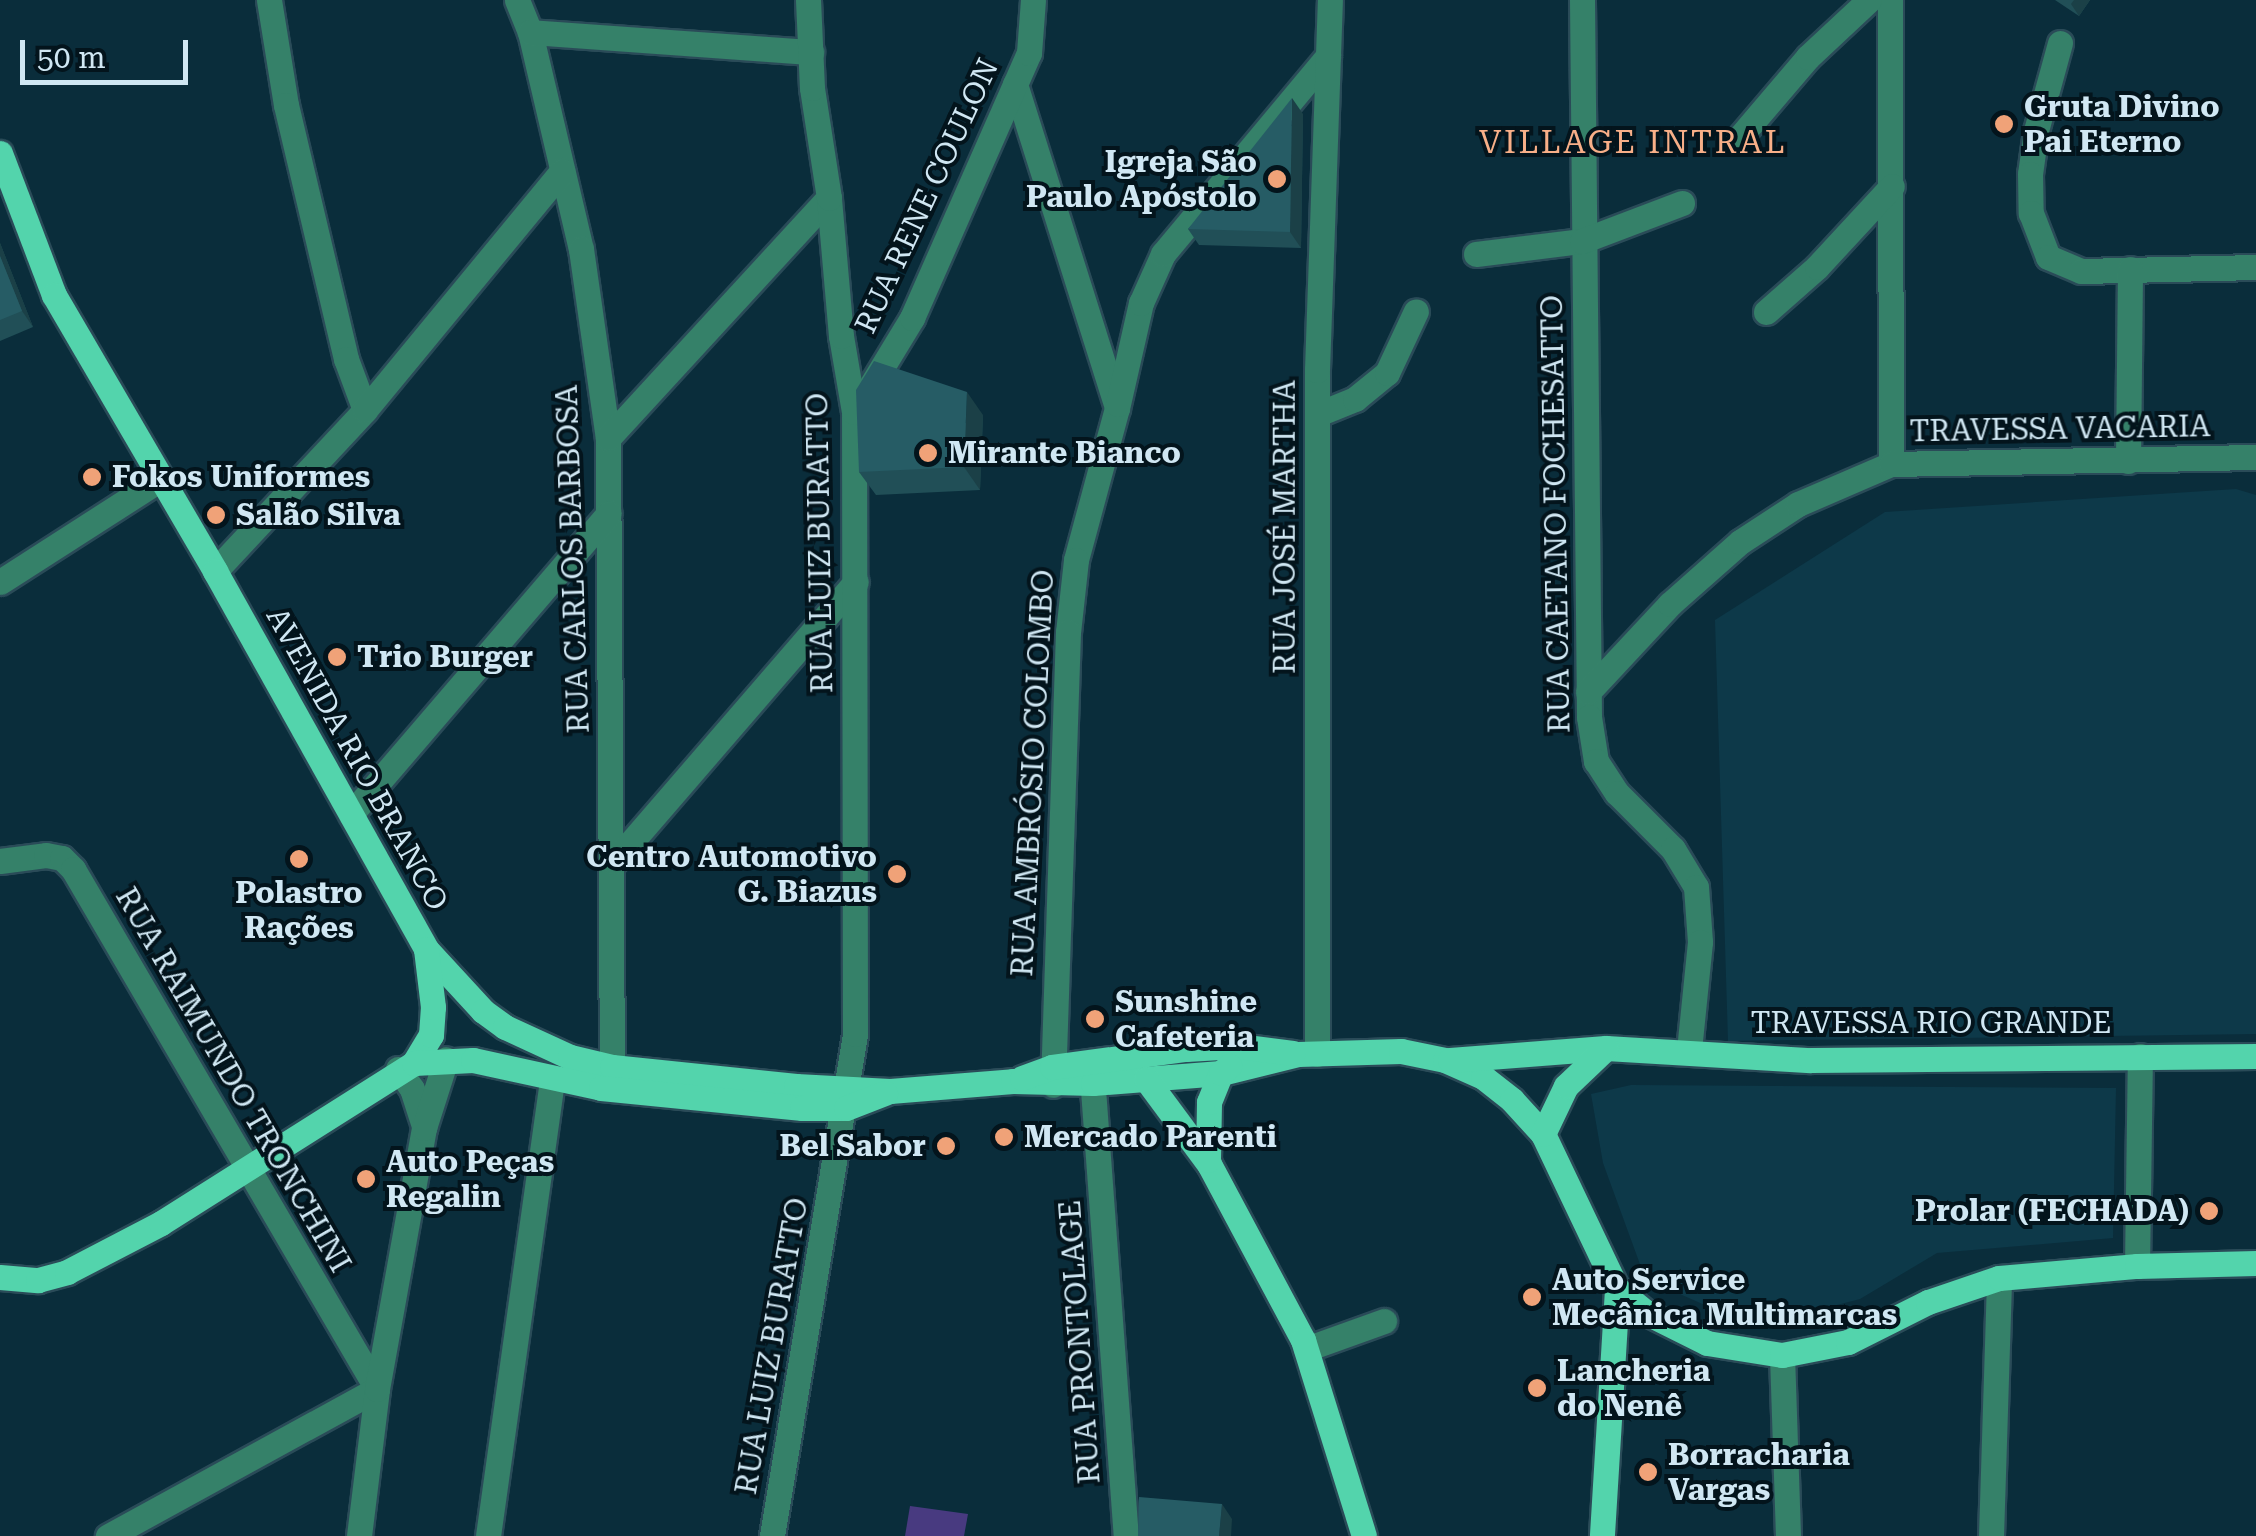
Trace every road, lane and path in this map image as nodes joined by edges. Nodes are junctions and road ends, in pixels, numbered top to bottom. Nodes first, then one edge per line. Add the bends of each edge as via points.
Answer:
1 (269, 0) edge
2 (517, 0) edge
3 (808, 0) edge
4 (1033, 0) edge
5 (1309, 0) edge
6 (1330, 0) edge
7 (1582, 0) edge
8 (1870, 0) edge
9 (1890, 0) edge
10 (1328, 28) junction
11 (530, 32) junction
12 (2060, 43) dead end
13 (811, 52) junction
14 (1328, 56) junction
15 (1015, 84) junction
16 (1738, 138) dead end
17 (0, 153) edge
18 (562, 171) junction
19 (5, 181) edge
20 (1892, 186) junction
21 (829, 198) junction
22 (1682, 203) dead end
23 (1582, 241) junction
24 (1476, 254) dead end
25 (2256, 267) edge
26 (2130, 268) junction
27 (1416, 311) dead end
28 (1766, 312) dead end
29 (1118, 408) junction
30 (365, 410) junction
31 (854, 412) junction
32 (1318, 414) junction
33 (608, 438) junction
34 (2256, 457) edge
35 (2128, 461) junction
36 (1891, 464) junction
37 (159, 480) junction
38 (609, 513) junction
39 (215, 571) junction
40 (0, 582) edge
41 (856, 582) junction
42 (1588, 692) junction
43 (351, 814) junction
44 (0, 861) edge
45 (614, 862) junction
46 (426, 949) junction
47 (1606, 1048) junction
48 (1690, 1051) junction
49 (1297, 1052) junction
50 (2140, 1056) junction
51 (2256, 1056) edge
52 (446, 1059) junction
53 (1445, 1060) junction
54 (406, 1066) junction
55 (612, 1066) junction
56 (1092, 1072) junction
57 (1221, 1073) junction
58 (1053, 1076) junction
59 (552, 1078) junction
60 (1146, 1079) junction
61 (848, 1098) junction
62 (424, 1128) junction
63 (1543, 1134) junction
64 (1209, 1164) junction
65 (245, 1169) junction
66 (2256, 1263) edge
67 (2137, 1266) junction
68 (0, 1276) edge
69 (1998, 1278) junction
70 (1617, 1289) junction
71 (1384, 1321) dead end
72 (1306, 1349) junction
73 (1782, 1354) junction
74 (377, 1390) junction
75 (108, 1536) edge
76 (359, 1536) edge
77 (488, 1536) edge
78 (772, 1536) edge
79 (1126, 1536) edge
80 (1364, 1536) edge
81 (1602, 1536) edge
82 (1788, 1536) edge
83 (1990, 1536) edge

1 - 30 street via 303,178 346,359
2 - 11 street, RUA CARLOS BARBOSA
3 - 13 street, RUA LUIZ BURATTO
4 - 15 street, RUA RENE COULON via 1030,53
5 - 10 street
6 - 10 street, RUA JOSÉ MARTHA
7 - 23 street, RUA CAETANO FOCHESATTO
8 - 16 street via 1808,57
9 - 20 street
10 - 14 street, RUA JOSÉ MARTHA
11 - 13 street
11 - 18 street, RUA CARLOS BARBOSA
12 - 26 street via 2030,174 2039,240 2048,256 2081,271
13 - 21 street, RUA LUIZ BURATTO
14 - 29 street, RUA AMBRÓSIO COLOMBO via 1162,254 1141,302
14 - 32 street, RUA JOSÉ MARTHA
15 - 29 street
15 - 31 street, RUA RENE COULON via 912,318
17 - 19 main road, AVENIDA RIO BRANCO
18 - 30 street
18 - 33 street, RUA CARLOS BARBOSA via 593,312
19 - 37 main road, AVENIDA RIO BRANCO via 54,295
20 - 28 street
20 - 36 street
21 - 31 street, RUA LUIZ BURATTO
21 - 33 street
22 - 23 street
23 - 24 street
23 - 42 street, RUA CAETANO FOCHESATTO
25 - 26 street
26 - 35 street
27 - 32 street via 1387,372 1355,398
29 - 58 street, RUA AMBRÓSIO COLOMBO via 1076,560 1070,614
30 - 39 street
31 - 41 street, RUA LUIZ BURATTO
32 - 49 street, RUA JOSÉ MARTHA
33 - 38 street, RUA CARLOS BARBOSA
34 - 35 street, TRAVESSA VACARIA
35 - 36 street, TRAVESSA VACARIA
36 - 42 street, TRAVESSA VACARIA via 1798,504 1740,542 1670,604
37 - 39 main road, AVENIDA RIO BRANCO
37 - 40 street
38 - 43 street
38 - 45 street, RUA CARLOS BARBOSA
39 - 43 main road, AVENIDA RIO BRANCO
41 - 45 street
41 - 61 street, RUA LUIZ BURATTO via 856,1034
42 - 48 street, RUA CAETANO FOCHESATTO via 1596,761 1617,793 1673,849 1696,886 1700,942
43 - 46 main road, AVENIDA RIO BRANCO
44 - 65 street, RUA RAIMUNDO TRONCHINI via 46,855 73,869
45 - 55 street, RUA CARLOS BARBOSA
46 - 54 main road via 430,1035
46 - 55 main road, AVENIDA RIO BRANCO via 505,1027 570,1057
47 - 48 main road, TRAVESSA RIO GRANDE
47 - 53 main road, TRAVESSA RIO GRANDE
47 - 63 main road via 1566,1086
48 - 50 main road, TRAVESSA RIO GRANDE via 1811,1060
49 - 53 main road, AVENIDA RIO BRANCO via 1402,1051
49 - 56 main road, AVENIDA RIO BRANCO via 1186,1049
49 - 57 main road, AVENIDA RIO BRANCO
50 - 51 main road, TRAVESSA RIO GRANDE
50 - 67 street
52 - 54 main road, AVENIDA RIO BRANCO
52 - 59 main road, AVENIDA RIO BRANCO
52 - 62 street
53 - 63 main road, AVENIDA RIO BRANCO via 1483,1076
54 - 62 street
54 - 65 main road
55 - 61 main road, AVENIDA RIO BRANCO
56 - 58 main road, AVENIDA RIO BRANCO
56 - 60 main road, AVENIDA RIO BRANCO
56 - 79 street, RUA PRONTOLAGE
57 - 60 main road, AVENIDA RIO BRANCO
57 - 64 main road via 1206,1117
58 - 61 main road, AVENIDA RIO BRANCO
59 - 61 main road, AVENIDA RIO BRANCO via 693,1099
59 - 77 street
60 - 64 main road
61 - 78 street, RUA LUIZ BURATTO
62 - 74 street
63 - 70 main road, AVENIDA RIO BRANCO
64 - 72 main road
65 - 68 main road via 162,1223 67,1272 38,1280
65 - 74 street, RUA RAIMUNDO TRONCHINI
66 - 67 main road
67 - 69 main road
69 - 73 main road via 1928,1302 1848,1342
69 - 83 street
70 - 73 main road via 1707,1343
70 - 81 main road, AVENIDA RIO BRANCO
71 - 72 street
72 - 80 main road
73 - 82 street
74 - 75 street
74 - 76 street

